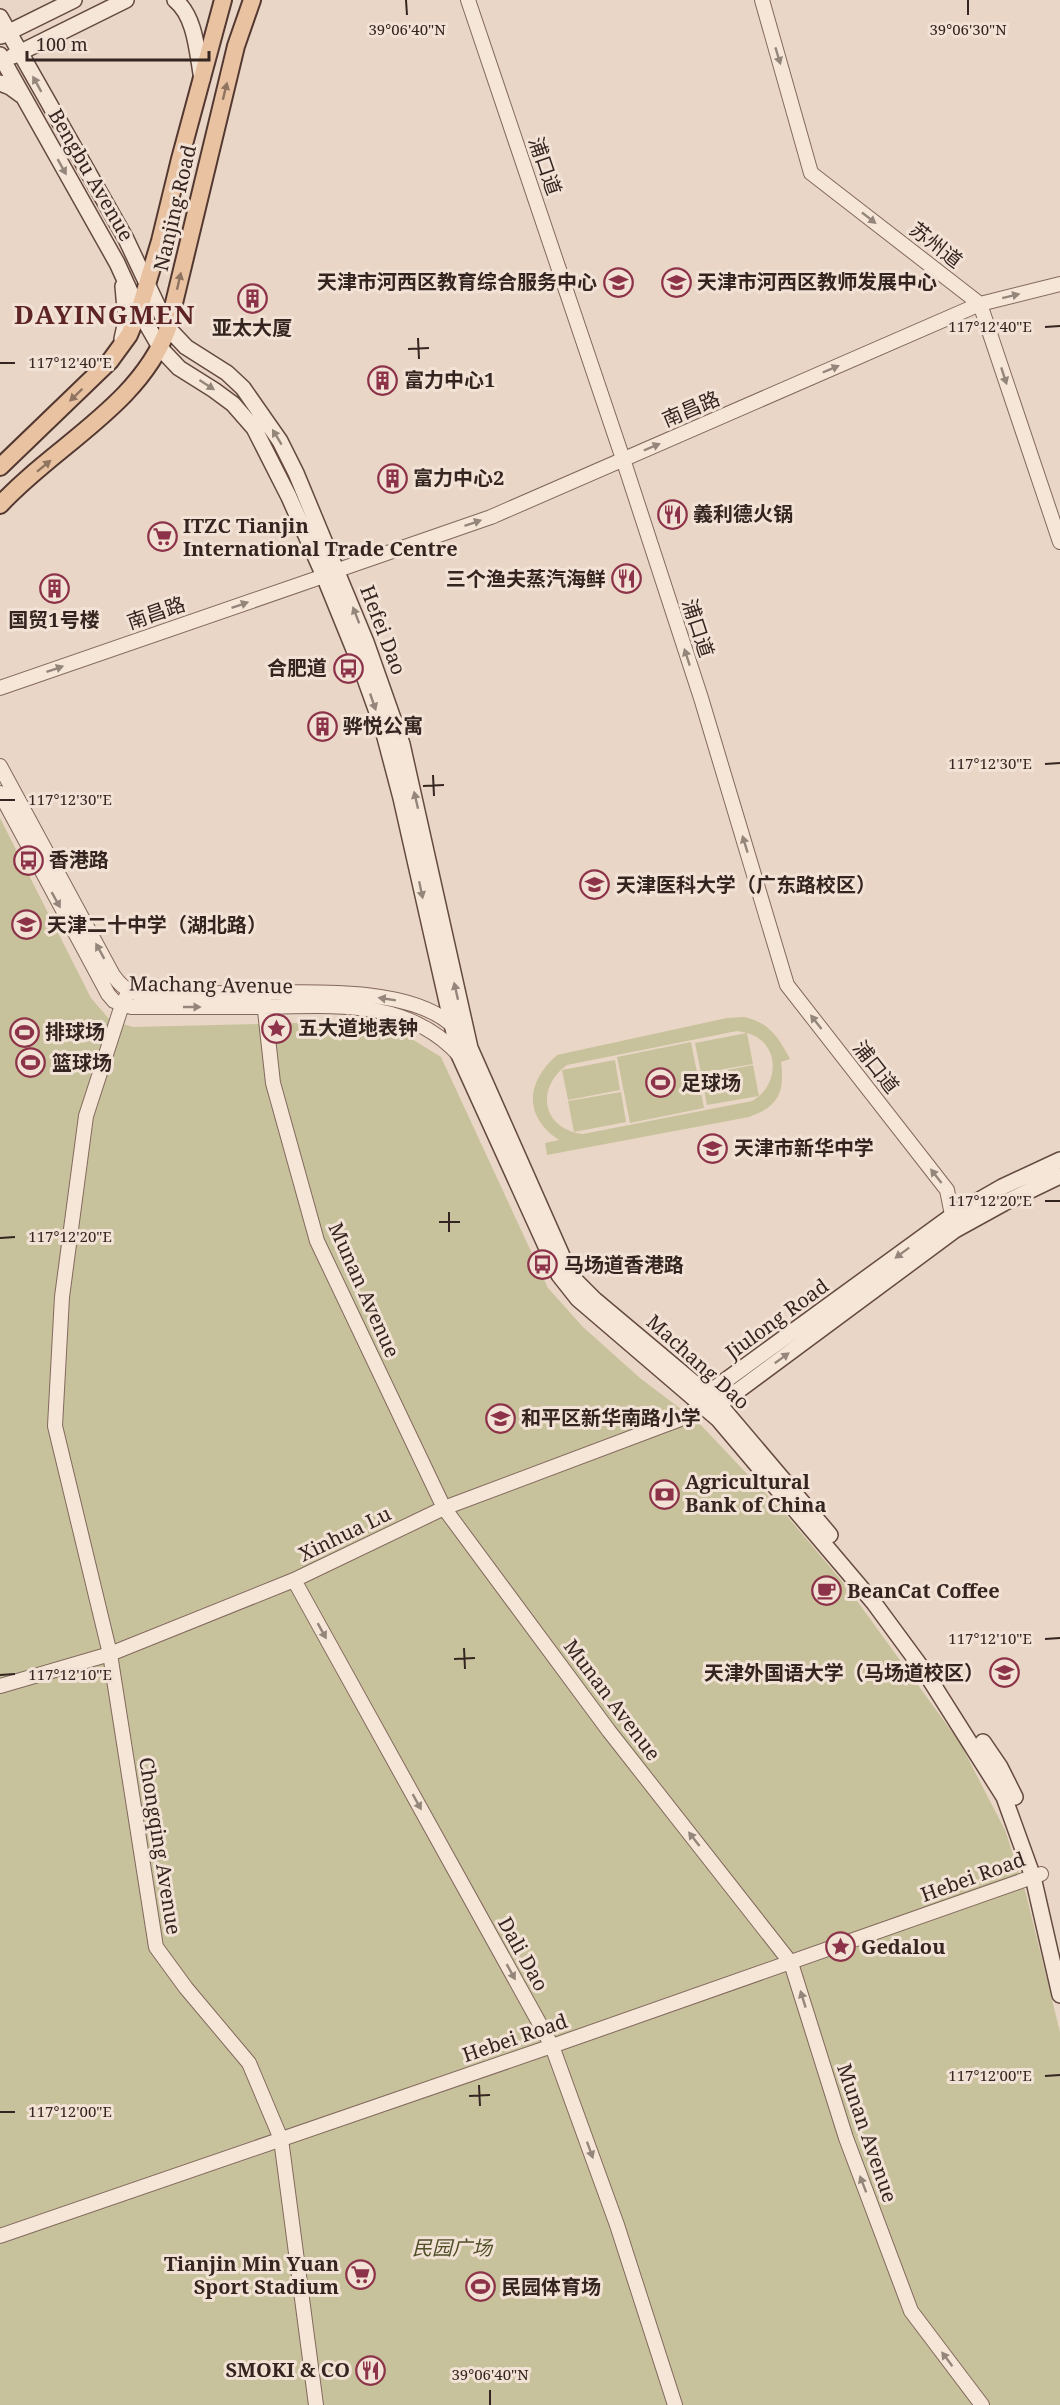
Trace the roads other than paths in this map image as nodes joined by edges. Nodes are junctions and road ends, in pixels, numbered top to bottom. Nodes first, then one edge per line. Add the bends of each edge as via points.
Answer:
1 (74, 0) edge
2 (126, 0) edge
3 (175, 0) edge
4 (223, 0) edge
5 (252, 0) edge
6 (468, 0) edge
7 (762, 0) edge
8 (0, 17) edge
9 (4, 34) edge
10 (20, 52) junction
11 (1, 60) edge
12 (202, 79) junction
13 (0, 83) edge
14 (23, 97) junction
15 (117, 263) junction
16 (147, 282) junction
17 (1060, 284) edge
18 (980, 304) junction
19 (139, 311) junction
20 (168, 328) junction
21 (160, 350) junction
22 (117, 354) junction
23 (34, 435) junction
24 (0, 454) edge
25 (623, 459) junction
26 (0, 467) edge
27 (0, 505) edge
28 (1060, 542) edge
29 (331, 573) junction
30 (0, 688) edge
31 (0, 766) edge
32 (0, 793) edge
33 (129, 991) junction
34 (263, 993) junction
35 (122, 1005) junction
36 (264, 1007) junction
37 (450, 1022) junction
38 (465, 1052) junction
39 (1060, 1160) edge
40 (1060, 1176) edge
41 (952, 1215) junction
42 (955, 1230) junction
43 (686, 1384) junction
44 (731, 1387) junction
45 (709, 1399) junction
46 (444, 1508) junction
47 (294, 1580) junction
48 (110, 1654) junction
49 (0, 1686) edge
50 (1037, 1875) junction
51 (1060, 1953) edge
52 (791, 1962) junction
53 (1060, 1995) edge
54 (552, 2046) junction
55 (281, 2139) junction
56 (0, 2236) edge
57 (316, 2405) edge
58 (675, 2405) edge
59 (982, 2405) edge

1 - 9 main road
2 - 10 main road
3 - 12 main road via 189,17
4 - 12 main road, Nanjing Road
20 -> 5 main road, Nanjing Road via 236,46
6 - 25 street, 浦口道
7 -> 18 street, 苏州道 via 811,173
8 - 9 main road, Bengbu Avenue
9 - 10 main road, Bengbu Avenue
10 - 11 main road
16 -> 10 main road, Bengbu Avenue
11 - 14 main road, Bengbu Avenue
12 - 16 main road, Nanjing Road
13 - 14 main road
14 -> 15 main road, Bengbu Avenue
15 - 19 main road, Bengbu Avenue
15 - 22 main road via 126,321
16 - 19 main road, Nanjing Road
16 - 20 main road, Hefei Dao
18 -> 17 street, 南昌路
25 -> 18 street, 南昌路
18 -> 28 street
19 - 21 main road, Bengbu Avenue
19 - 22 main road, Nanjing Road
20 - 21 main road, Nanjing Road
29 -> 20 main road, Hefei Dao via 296,473 259,408 227,373 186,347
27 -> 21 main road, Nanjing Road via 125,393
21 -> 29 main road, Hefei Dao via 179,368 233,404 254,428
22 -> 23 main road, Nanjing Road
23 - 24 street
23 - 26 main road, Nanjing Road
29 -> 25 street, 南昌路 via 490,517
41 -> 25 street, 浦口道 via 947,1190 787,985 701,698
30 -> 29 street, 南昌路
29 -> 37 main road, Hefei Dao via 382,726
38 -> 29 main road, Hefei Dao via 402,744 378,675
33 -> 31 street, Machang Avenue via 113,975
32 -> 35 street, Machang Avenue via 108,994
33 - 34 street, Machang Avenue
33 - 35 street, Chongqing Avenue
34 - 36 street, Munan Avenue
37 -> 34 street via 394,999 333,993
35 -> 36 street, Machang Avenue
35 - 48 street, Chongqing Avenue via 86,1116 62,1297 55,1426
36 - 38 street, Machang Avenue via 335,1006 380,1011 432,1031
36 - 46 street, Munan Avenue via 273,1083 317,1241
37 - 38 main road, Hefei Dao
38 - 43 main road, Machang Dao via 571,1274
39 - 41 main road, Jiulong Road
40 - 42 main road, Jiulong Road
41 - 42 street, 浦口道
41 -> 44 main road, Jiulong Road
44 -> 42 main road, Jiulong Road
43 - 44 main road
43 - 45 main road, Machang Dao
44 - 45 main road
45 - 46 street, Xinhua Lu via 678,1420
45 - 50 main road, Machang Dao via 718,1419 874,1603 927,1676 1004,1797
46 - 47 street, Xinhua Lu
52 -> 46 street, Munan Avenue via 609,1731
47 - 48 street, Xinhua Lu
47 -> 54 street, Dali Dao
48 - 49 street, Xinhua Lu
48 - 55 street, Chongqing Avenue via 156,1947 249,2063
50 - 51 main road, Machang Dao
50 - 52 street, Hebei Road
50 - 53 main road, Machang Dao
52 - 54 street, Hebei Road
59 -> 52 street, Munan Avenue via 911,2312 846,2138
54 - 55 street, Hebei Road
54 -> 58 street, Dali Dao via 617,2225
55 - 56 street, Hebei Road
55 - 57 street, Chongqing Avenue

